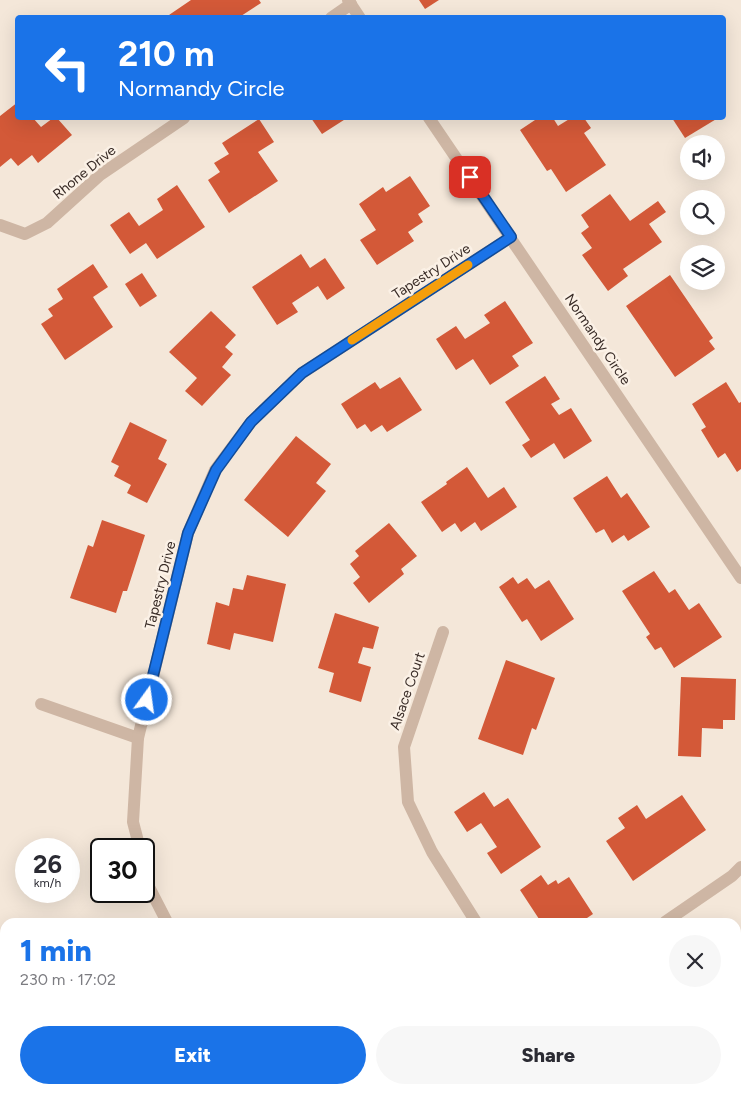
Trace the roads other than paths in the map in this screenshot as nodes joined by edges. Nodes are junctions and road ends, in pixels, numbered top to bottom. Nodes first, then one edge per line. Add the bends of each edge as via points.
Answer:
1 (349, 2) edge
2 (334, 15) edge
3 (358, 15) edge
4 (181, 120) edge
5 (429, 120) edge
6 (0, 225) edge
7 (511, 237) junction
8 (741, 578) edge
9 (443, 632) dead end
10 (41, 704) dead end
11 (138, 738) junction
12 (137, 838) edge
13 (741, 867) edge
14 (155, 899) edge
15 (165, 918) edge
16 (473, 918) edge
17 (671, 918) edge

1 - 2 street
1 - 3 street
4 - 6 street, Rhone Drive via 100,175 47,223 25,234
5 - 7 street, Normandy Circle
7 - 8 street, Normandy Circle
7 - 11 street, Tapestry Drive via 302,373 251,422 216,470 188,533
9 - 16 street, Alsace Court via 404,747 408,802 432,852
10 - 11 street
11 - 12 street, Tapestry Drive via 133,822
13 - 17 street
14 - 15 street

